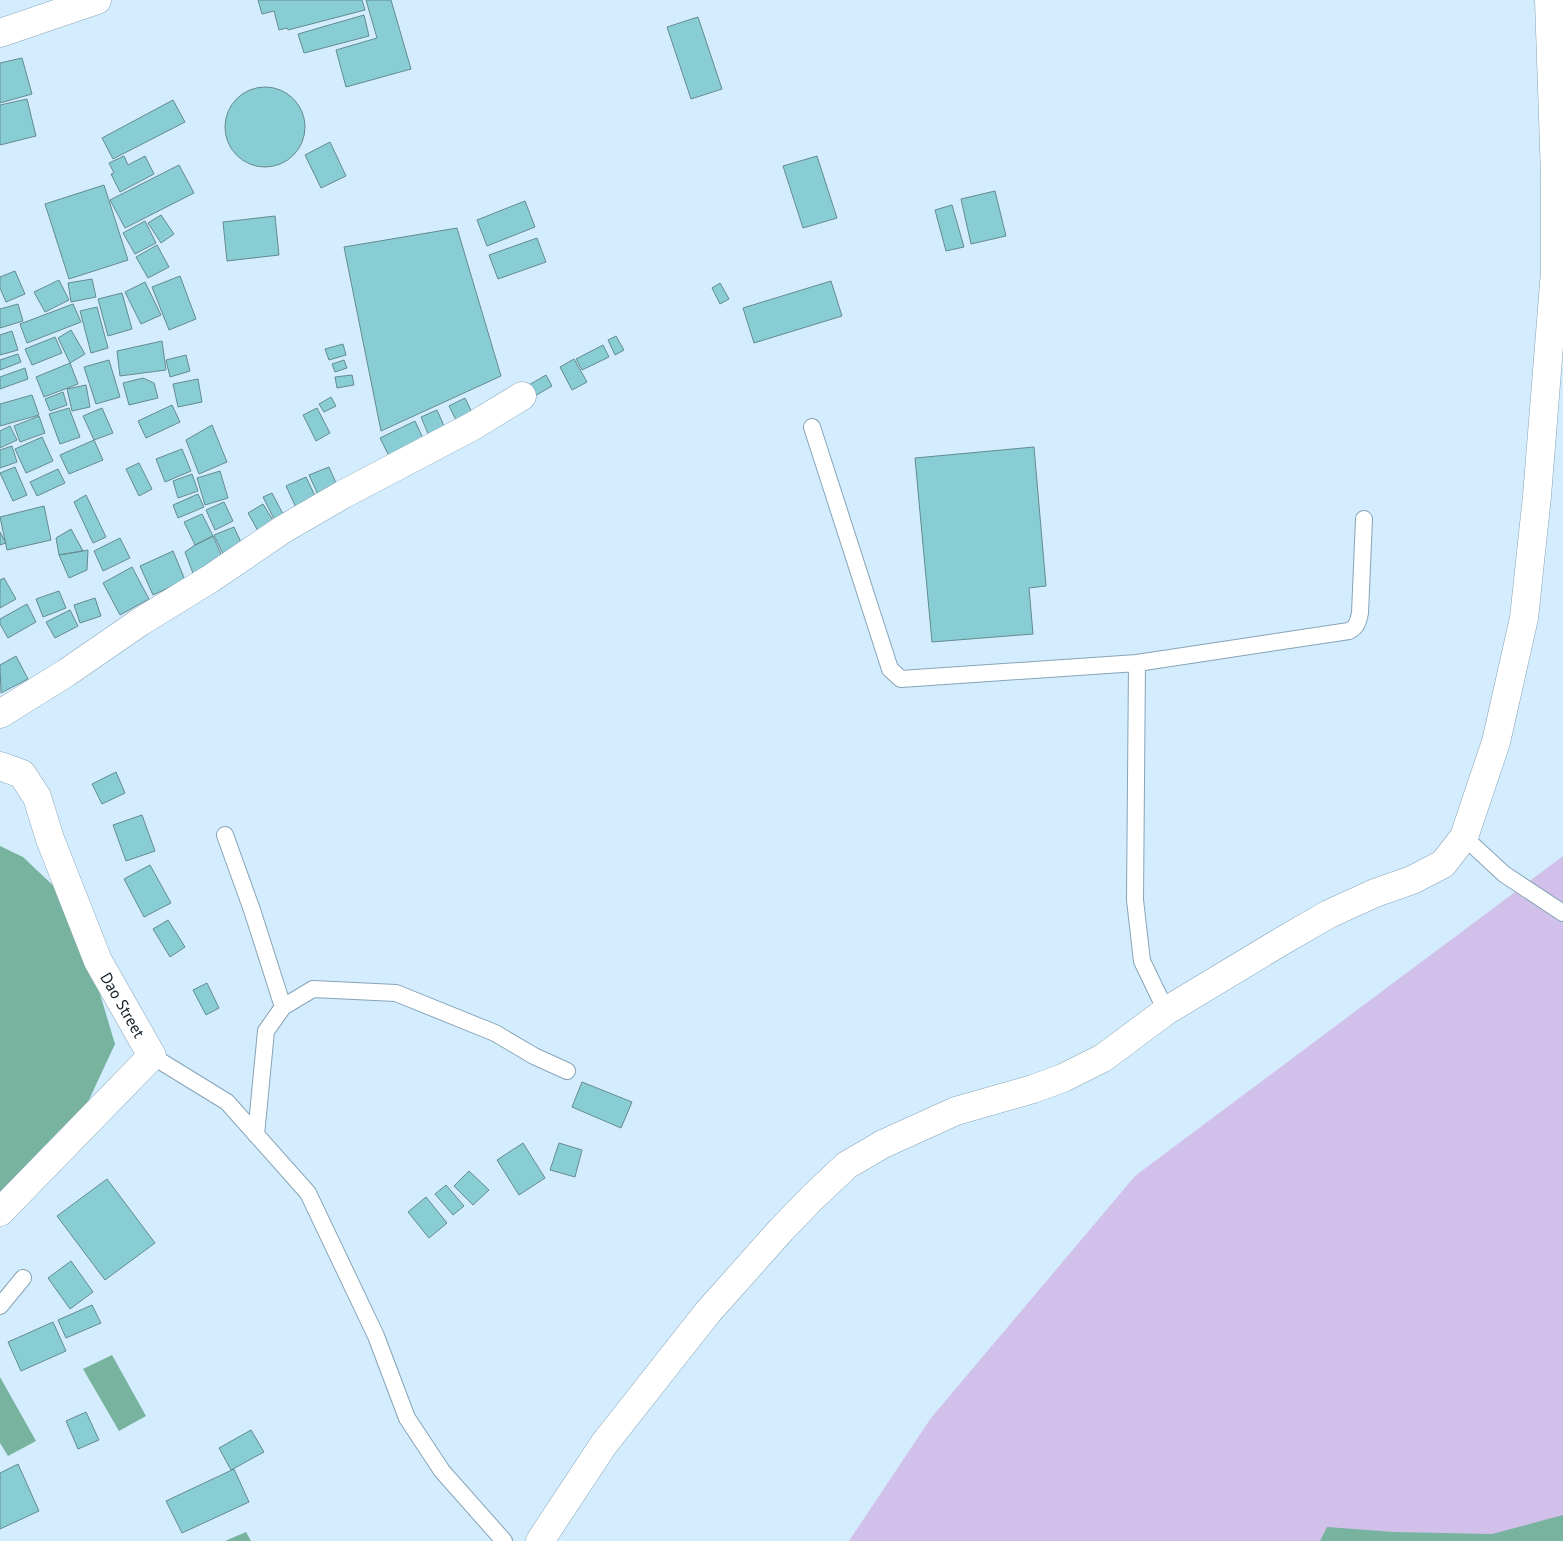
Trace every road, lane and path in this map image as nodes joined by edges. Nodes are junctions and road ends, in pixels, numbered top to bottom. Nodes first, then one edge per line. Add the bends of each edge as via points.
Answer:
1 (97, 0) edge
2 (1549, 0) edge
3 (0, 33) edge
4 (1557, 77) edge
5 (1559, 175) edge
6 (1559, 271) edge
7 (1555, 366) edge
8 (522, 396) dead end
9 (812, 427) dead end
10 (1364, 519) dead end
11 (1137, 663) junction
12 (0, 714) edge
13 (0, 766) edge
14 (226, 835) dead end
15 (1464, 837) junction
16 (1563, 913) edge
17 (283, 1008) junction
18 (1166, 1011) junction
19 (152, 1056) junction
20 (567, 1070) dead end
21 (256, 1135) junction
22 (0, 1212) edge
23 (23, 1278) dead end
24 (0, 1306) edge
25 (504, 1541) edge
26 (540, 1541) edge

1 - 3 street
2 - 4 street
4 - 5 street
5 - 6 street
6 - 7 street
7 - 15 street via 1524,618 1496,742
8 - 12 street via 282,530
9 - 11 lane via 890,669 901,679
10 - 11 lane via 1360,613 1358,625 1353,629
11 - 18 lane via 1135,900 1142,961
13 - 19 street, Dao Street via 22,774 37,797 98,961
14 - 17 lane
15 - 16 lane via 1504,874
15 - 18 street via 1443,864 1329,914
17 - 20 lane via 312,989 396,993 495,1033 534,1056
17 - 21 lane via 266,1031
18 - 26 street via 1103,1058 1063,1078 956,1111 882,1144 847,1165 781,1230 708,1312 604,1444
19 - 21 lane via 227,1102
19 - 22 street, Dao Street
21 - 25 lane via 308,1193 376,1336 407,1418 442,1471
23 - 24 lane

